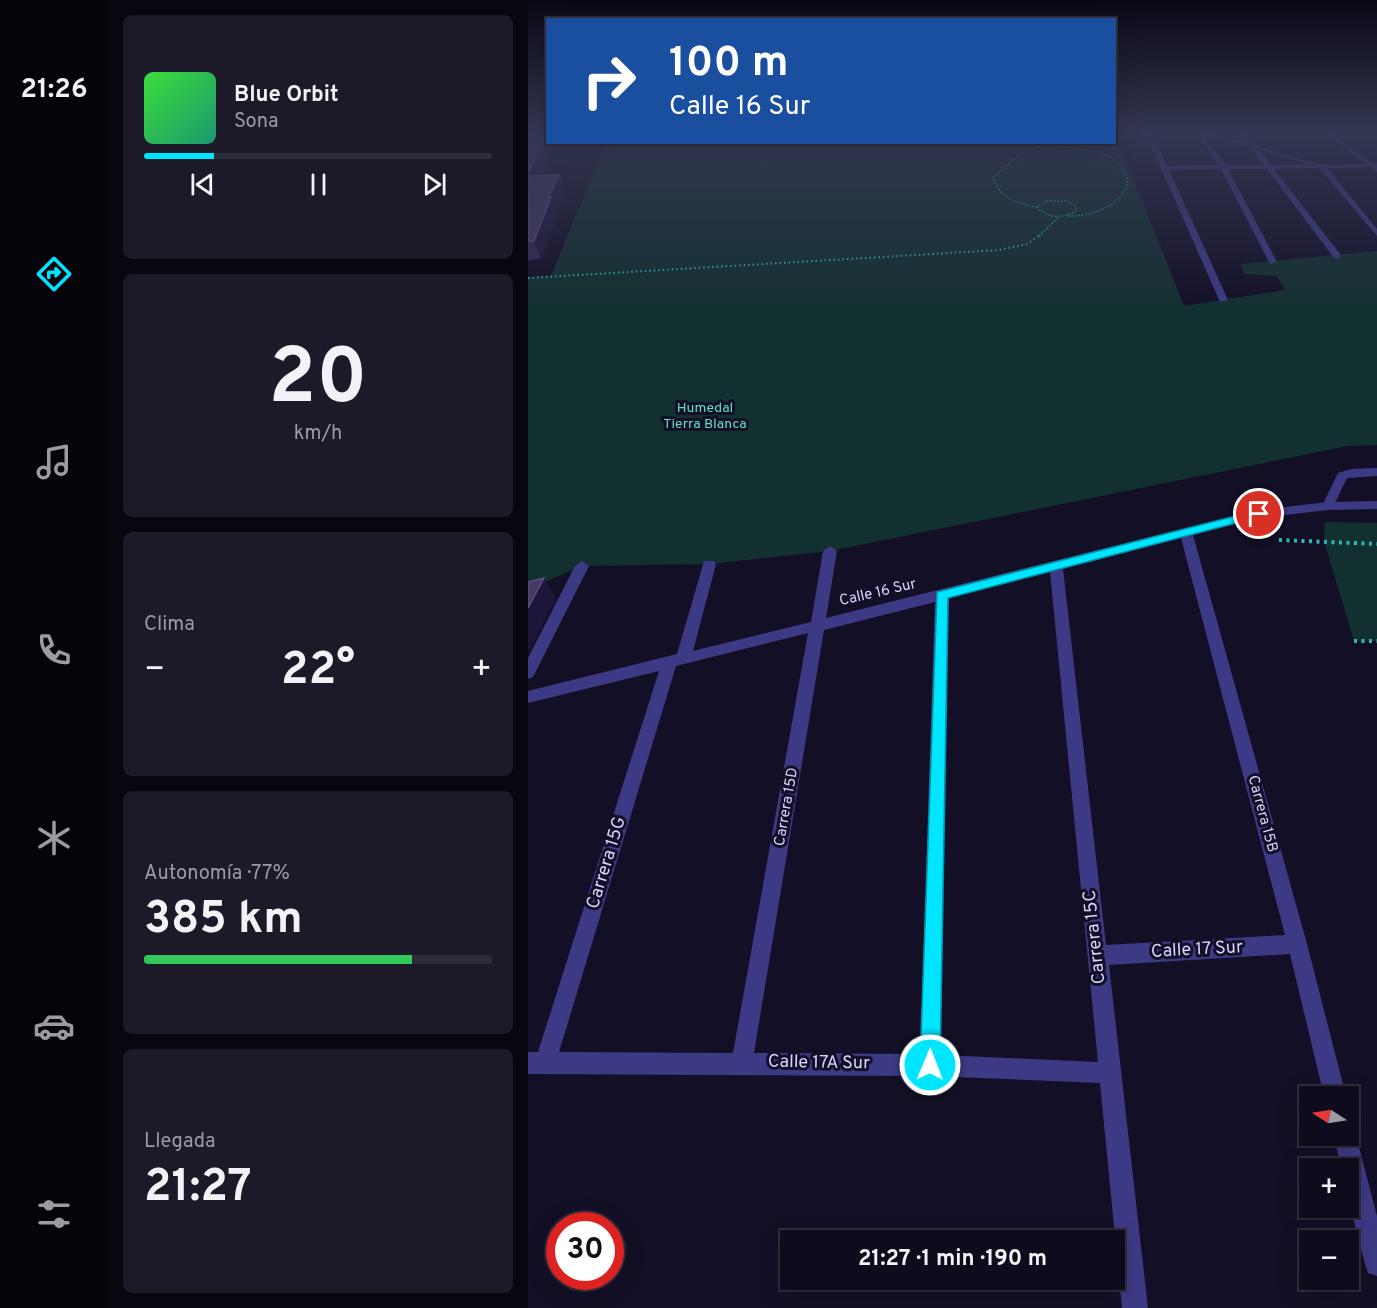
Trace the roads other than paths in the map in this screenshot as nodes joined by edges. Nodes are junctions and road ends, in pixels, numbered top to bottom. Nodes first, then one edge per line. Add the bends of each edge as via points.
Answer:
1 (1177, 193) edge
2 (1237, 193) edge
3 (1290, 193) edge
4 (1343, 193) edge
5 (1377, 234) edge
6 (1337, 256) dead end
7 (1273, 262) dead end
8 (1223, 300) dead end
9 (1377, 472) edge
10 (1377, 505) edge
11 (1328, 506) junction
12 (1186, 532) junction
13 (830, 551) dead end
14 (709, 564) dead end
15 (1056, 565) junction
16 (582, 566) dead end
17 (942, 596) junction
18 (818, 624) junction
19 (676, 662) junction
20 (528, 674) edge
21 (528, 697) edge
22 (1297, 944) junction
23 (1097, 956) junction
24 (742, 1062) junction
25 (536, 1063) edge
26 (930, 1065) junction
27 (1110, 1073) junction
28 (1332, 1086) edge
29 (1348, 1146) edge
30 (1377, 1264) edge
31 (1135, 1308) edge

1 - 8 street
2 - 7 street
3 - 6 street
4 - 5 street
9 - 11 street via 1342,476
10 - 11 street, Calle 16 Sur
11 - 12 street, Calle 16 Sur via 1259,514
12 - 15 street, Calle 16 Sur
12 - 22 street, Carrera 15B
13 - 18 street, Carrera 15D
14 - 19 street, Carrera 15G
15 - 17 street, Calle 16 Sur
15 - 23 street, Carrera 15C
16 - 20 street
17 - 18 street, Calle 16 Sur
17 - 26 street
18 - 19 street, Calle 16 Sur
18 - 24 street, Carrera 15D
19 - 21 street, Calle 16 Sur
19 - 25 street, Carrera 15G
22 - 23 street, Calle 17 Sur
22 - 28 street, Carrera 15B
23 - 27 street, Carrera 15C
24 - 25 street, Calle 17A Sur
24 - 26 street, Calle 17A Sur
26 - 27 street, Calle 17A Sur
27 - 31 street, Carrera 15C
29 - 30 street

